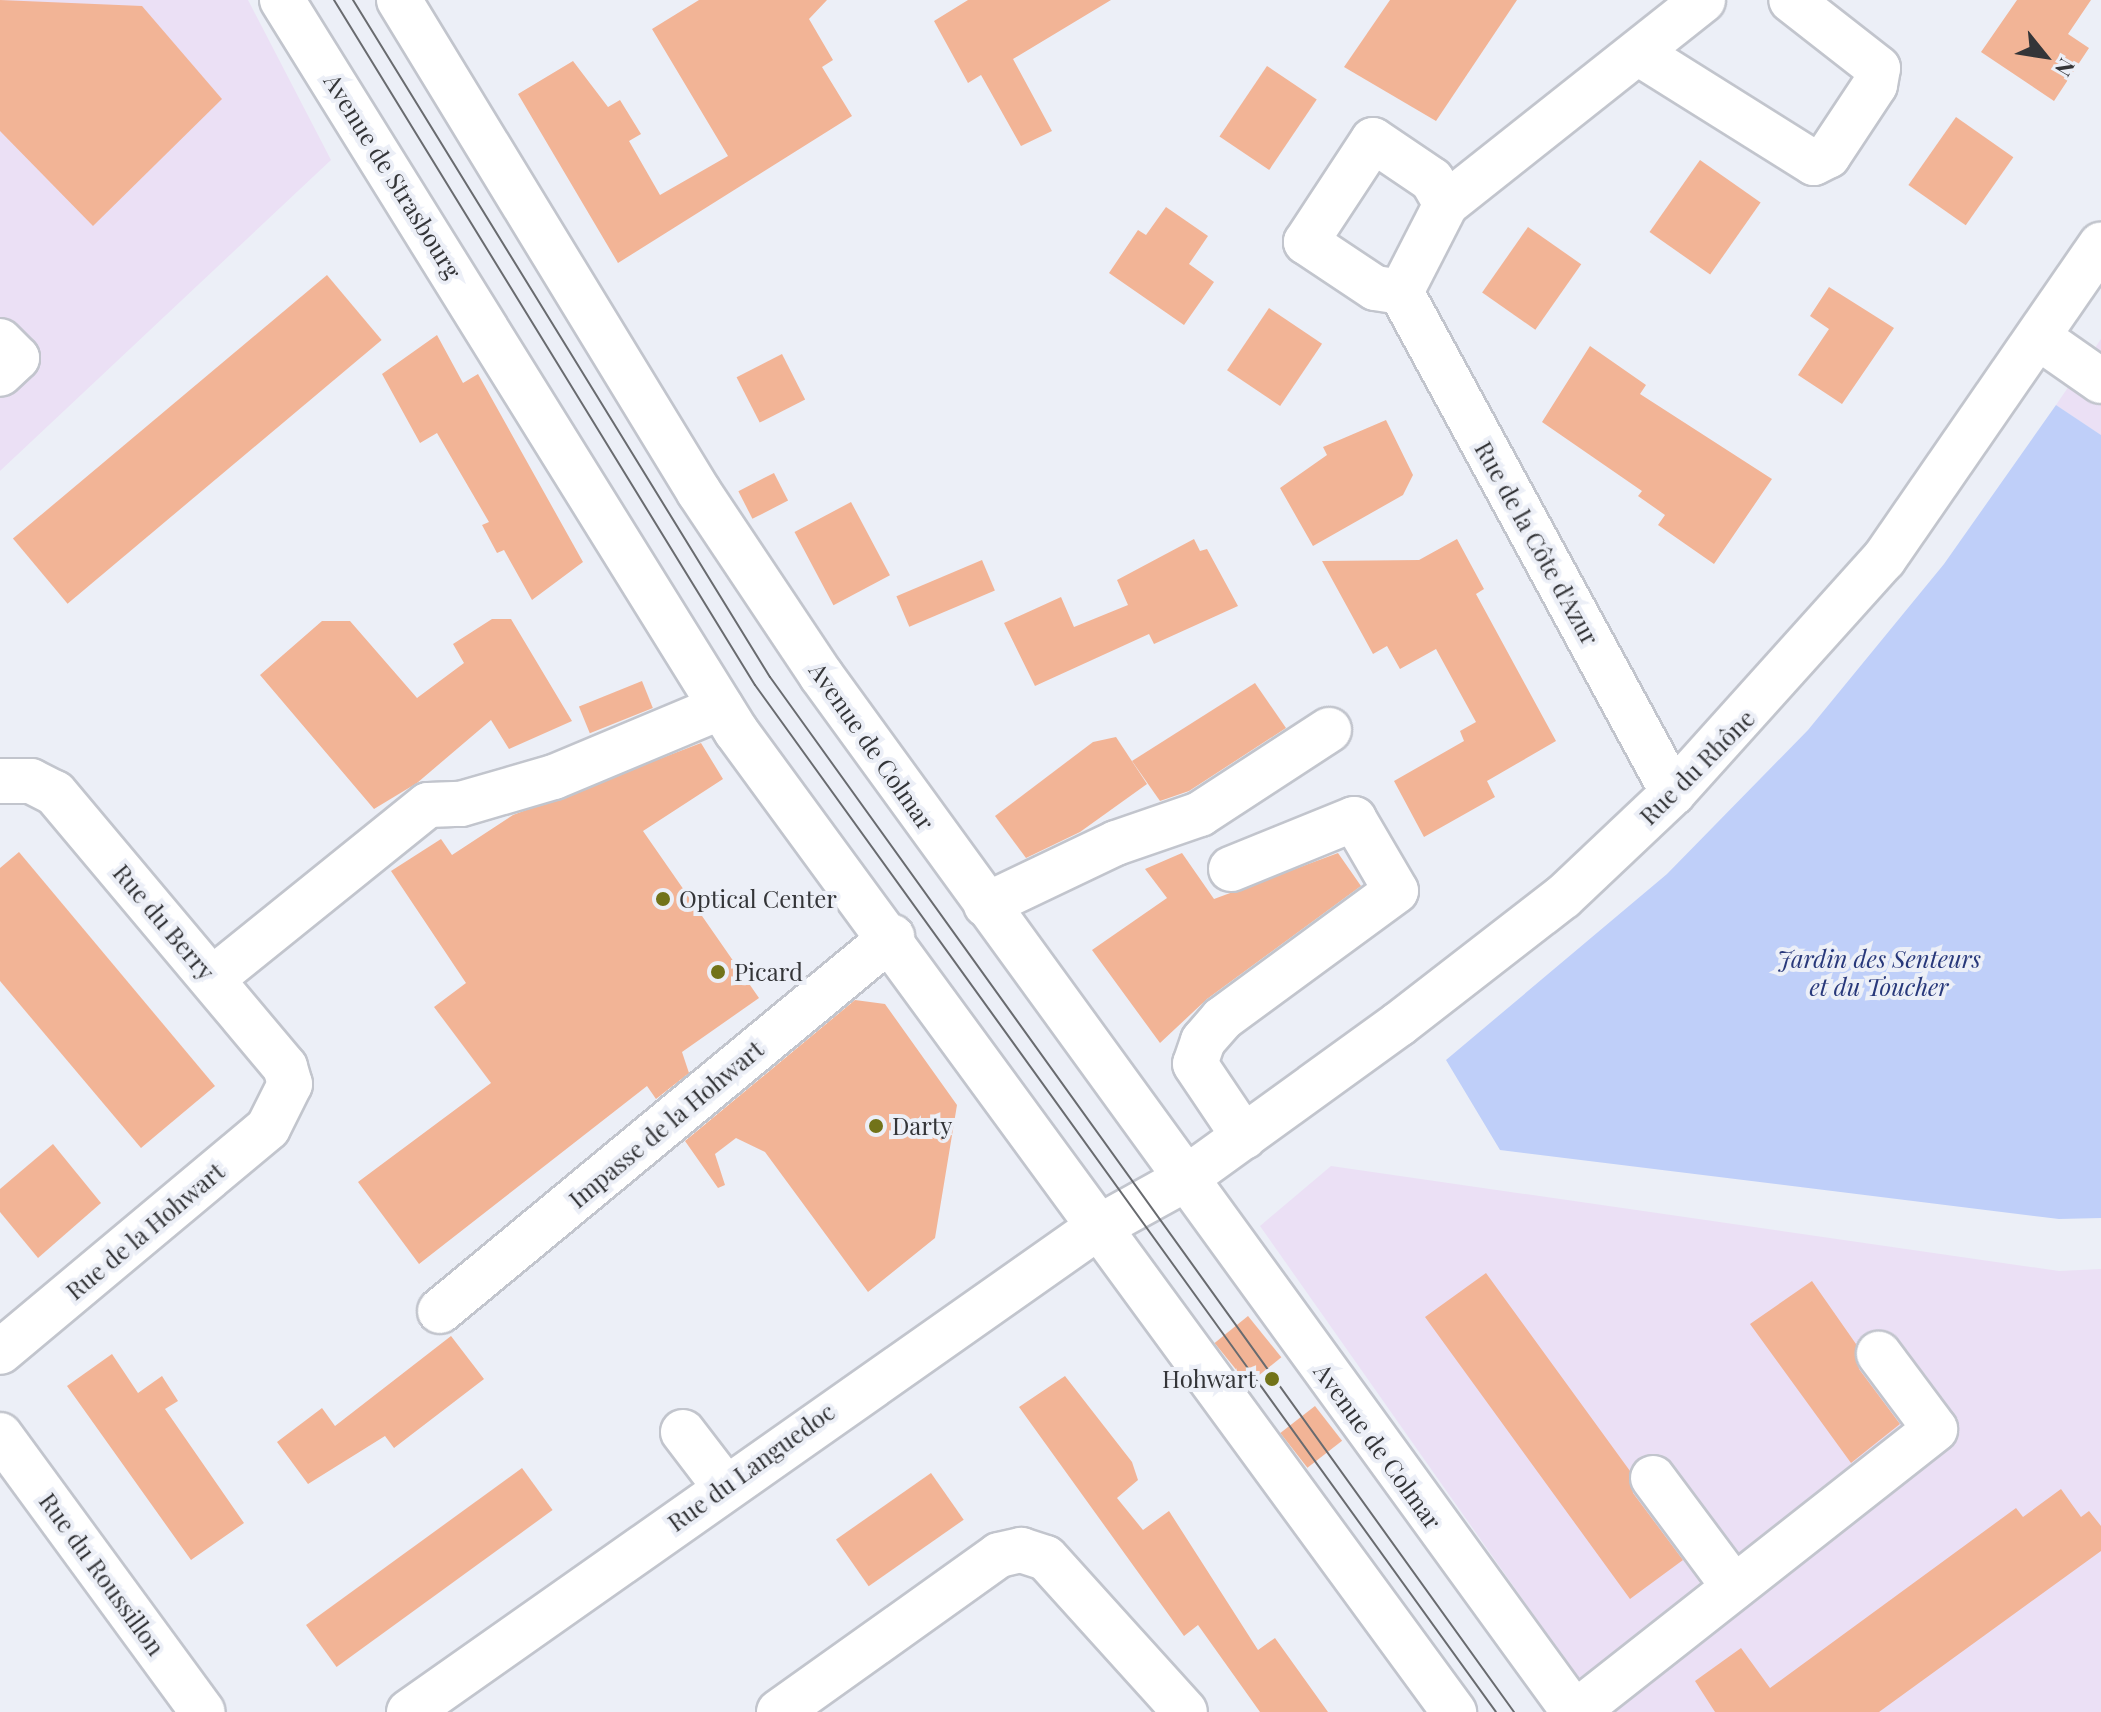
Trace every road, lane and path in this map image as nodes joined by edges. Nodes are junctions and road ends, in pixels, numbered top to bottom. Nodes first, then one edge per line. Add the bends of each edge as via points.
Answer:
1 (282, 0) edge
2 (399, 0) edge
3 (1703, 0) edge
4 (1791, 0) edge
5 (1640, 54) junction
6 (1446, 204) junction
7 (2101, 245) edge
8 (1401, 292) junction
9 (2038, 337) junction
10 (0, 341) edge
11 (0, 374) edge
12 (2101, 381) edge
13 (721, 707) junction
14 (1329, 730) dead end
15 (0, 781) edge
16 (1673, 793) junction
17 (1231, 869) dead end
18 (986, 905) junction
19 (892, 937) junction
20 (212, 979) junction
21 (284, 1106) joint
22 (1244, 1137) junction
23 (1182, 1181) junction
24 (1097, 1228) junction
25 (440, 1311) dead end
26 (0, 1352) edge
27 (1879, 1354) dead end
28 (683, 1432) dead end
29 (0, 1435) edge
30 (1653, 1478) dead end
31 (725, 1487) junction
32 (1734, 1587) junction
33 (203, 1712) edge
34 (409, 1712) edge
35 (779, 1712) edge
36 (1185, 1712) edge
37 (1454, 1712) edge
38 (1575, 1712) edge

1 - 13 main road, Avenue de Strasbourg
2 - 18 main road, Avenue de Colmar via 585,296 699,492
3 - 5 main road
4 - 5 main road via 1878,68 1875,85 1836,144 1814,163
5 - 6 main road
6 - 8 main road
6 - 8 main road via 1432,180 1373,140 1306,242 1375,288
7 - 9 main road, Rue du Rhône
8 - 16 main road, Rue de la Côte d'Azur
9 - 12 main road
9 - 16 main road, Rue du Rhône via 1884,559
10 - 11 main road via 17,358
13 - 19 main road
13 - 20 main road via 554,777 461,804 428,805
14 - 18 main road via 1200,814 1116,843
15 - 20 main road, Rue du Berry via 31,781 55,793
16 - 22 main road, Rue du Rhône via 1563,897
17 - 22 main road via 1354,819 1396,891 1222,1019 1203,1041 1195,1064
18 - 23 main road, Avenue de Colmar
19 - 24 main road
19 - 25 main road, Impasse de la Hohwart
20 - 21 main road, Rue du Berry via 285,1067
21 - 26 main road, Rue de la Hohwart via 268,1128
22 - 23 main road, Rue du Rhône
23 - 24 main road
23 - 38 main road, Avenue de Colmar
24 - 31 main road, Rue du Languedoc
24 - 37 main road
27 - 32 main road via 1935,1429
28 - 31 main road
29 - 33 main road, Rue du Roussillon
30 - 32 main road
31 - 34 main road, Rue du Languedoc
32 - 38 main road
35 - 36 main road via 999,1555 1021,1550 1046,1558

